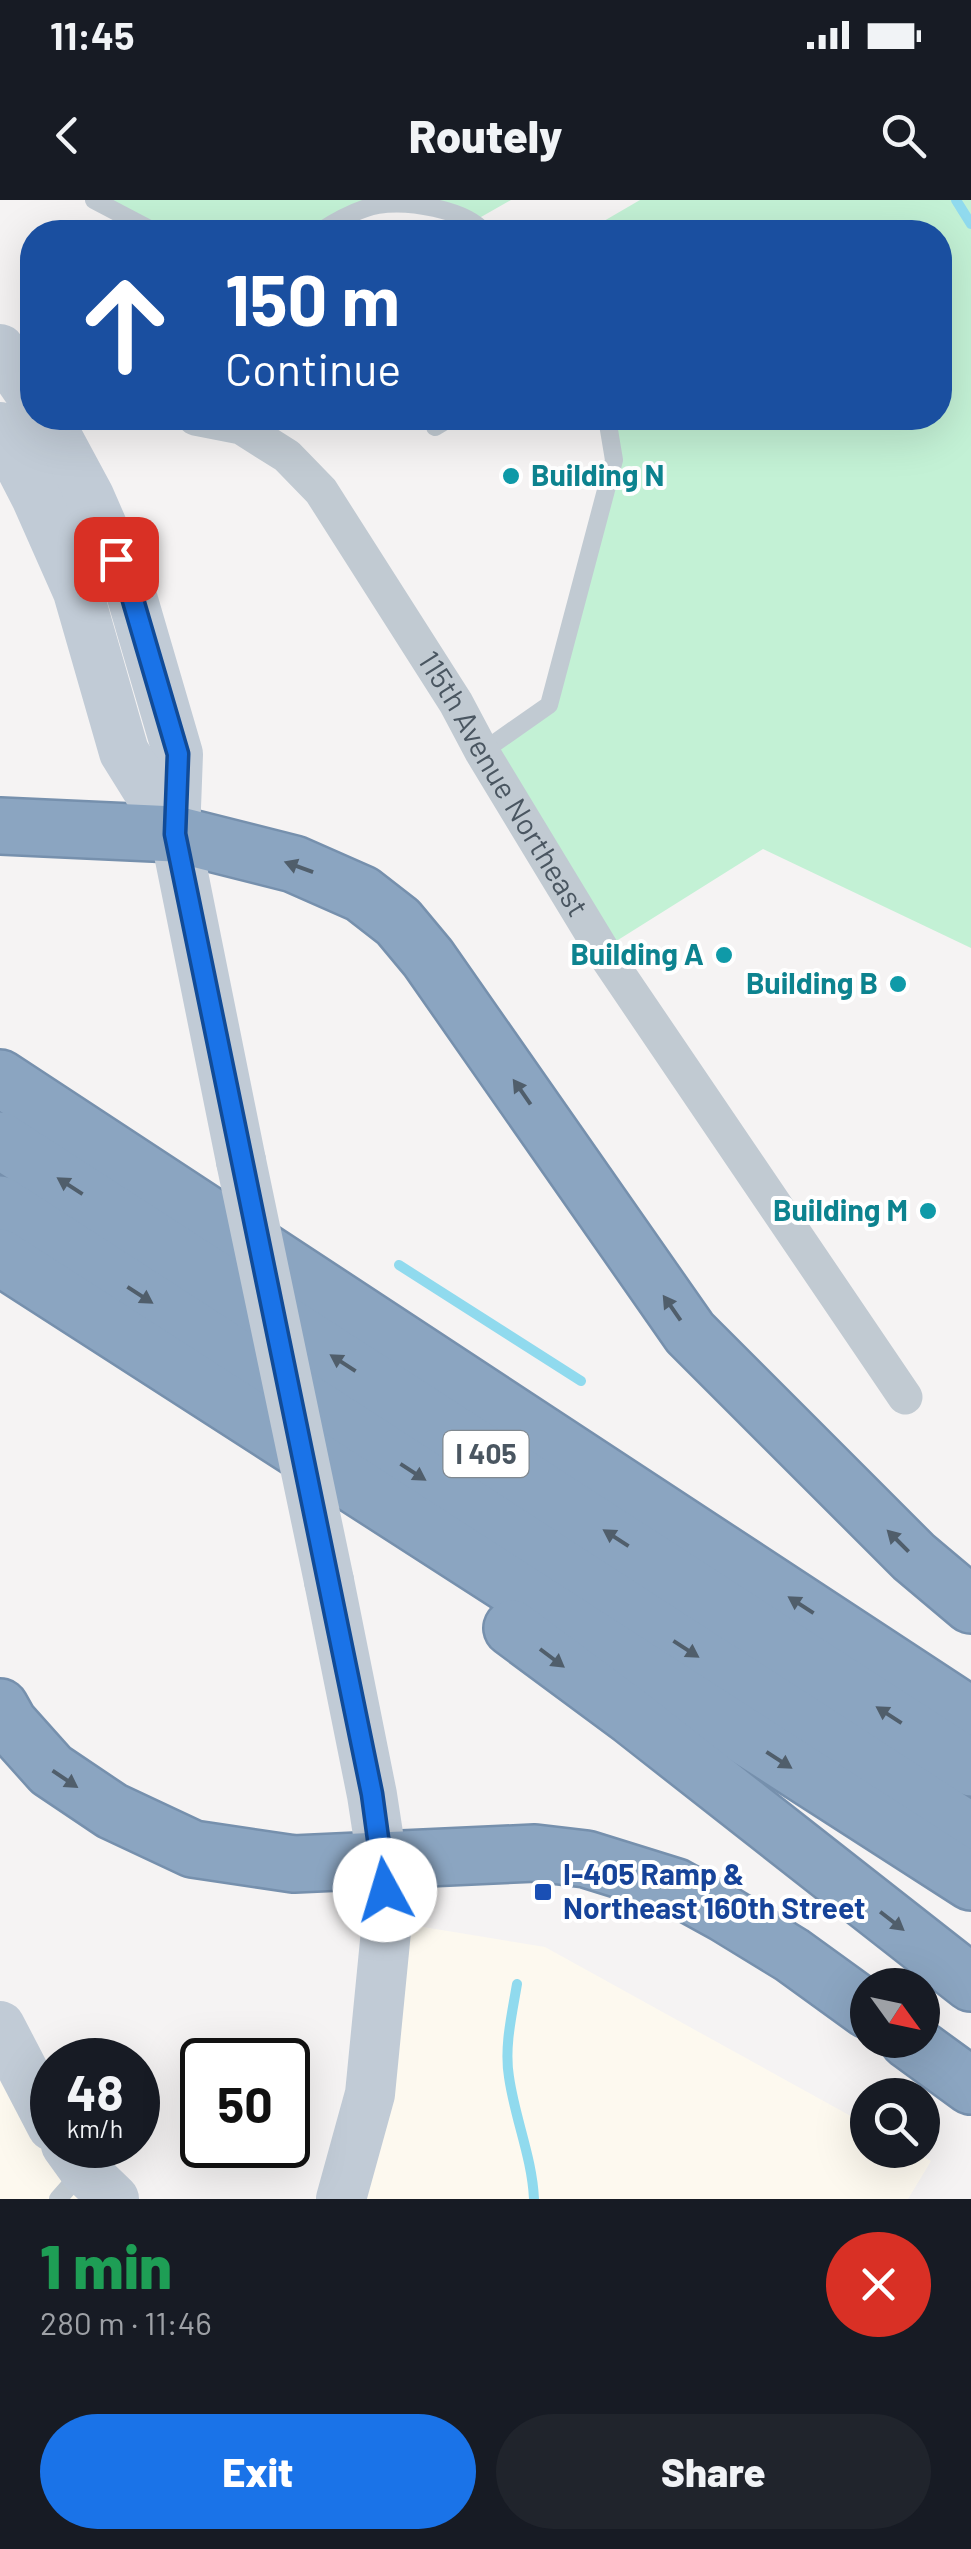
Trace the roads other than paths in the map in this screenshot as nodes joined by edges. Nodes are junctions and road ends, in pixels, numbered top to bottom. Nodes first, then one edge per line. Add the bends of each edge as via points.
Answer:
1 (94, 200) edge
2 (132, 220) edge
3 (337, 220) edge
4 (472, 220) edge
5 (0, 349) edge
6 (20, 378) edge
7 (0, 427) edge
8 (53, 430) edge
9 (247, 430) edge
10 (609, 430) edge
11 (482, 752) junction
12 (0, 826) edge
13 (175, 834) junction
14 (0, 1078) edge
15 (0, 1140) edge
16 (0, 1204) edge
17 (0, 1258) edge
18 (108, 1328) junction
19 (905, 1396) dead end
20 (971, 1605) edge
21 (0, 1708) edge
22 (971, 1716) edge
23 (971, 1768) edge
24 (971, 1832) edge
25 (382, 1860) junction
26 (971, 1882) edge
27 (971, 1982) edge
28 (850, 1997) edge
29 (0, 2026) edge
30 (933, 2058) edge
31 (30, 2084) edge
32 (971, 2086) edge
33 (342, 2199) edge

1 - 2 lane
3 - 4 lane via 379,204 448,209
5 - 6 main road
7 - 13 main road via 78,592 124,752
8 - 13 main road via 130,590 178,754
9 - 11 street, 115th Avenue Northeast via 288,456 320,491
10 - 11 lane via 614,460 549,705
11 - 19 street, 115th Avenue Northeast via 613,966
12 - 13 highway
20 -> 13 highway via 914,1558 690,1333 398,922 362,894 294,864
13 - 25 main road, bridge
22 -> 14 highway, I 405
23 -> 15 highway, I 405
16 -> 24 highway, I 405
17 - 18 highway
18 -> 26 highway
18 -> 27 highway via 632,1717
21 -> 25 highway via 50,1770 112,1811 194,1849 294,1864
25 - 28 highway via 554,1853 626,1870 726,1914
25 - 33 main road via 387,1921 370,2094
29 - 31 main road
30 - 32 highway

